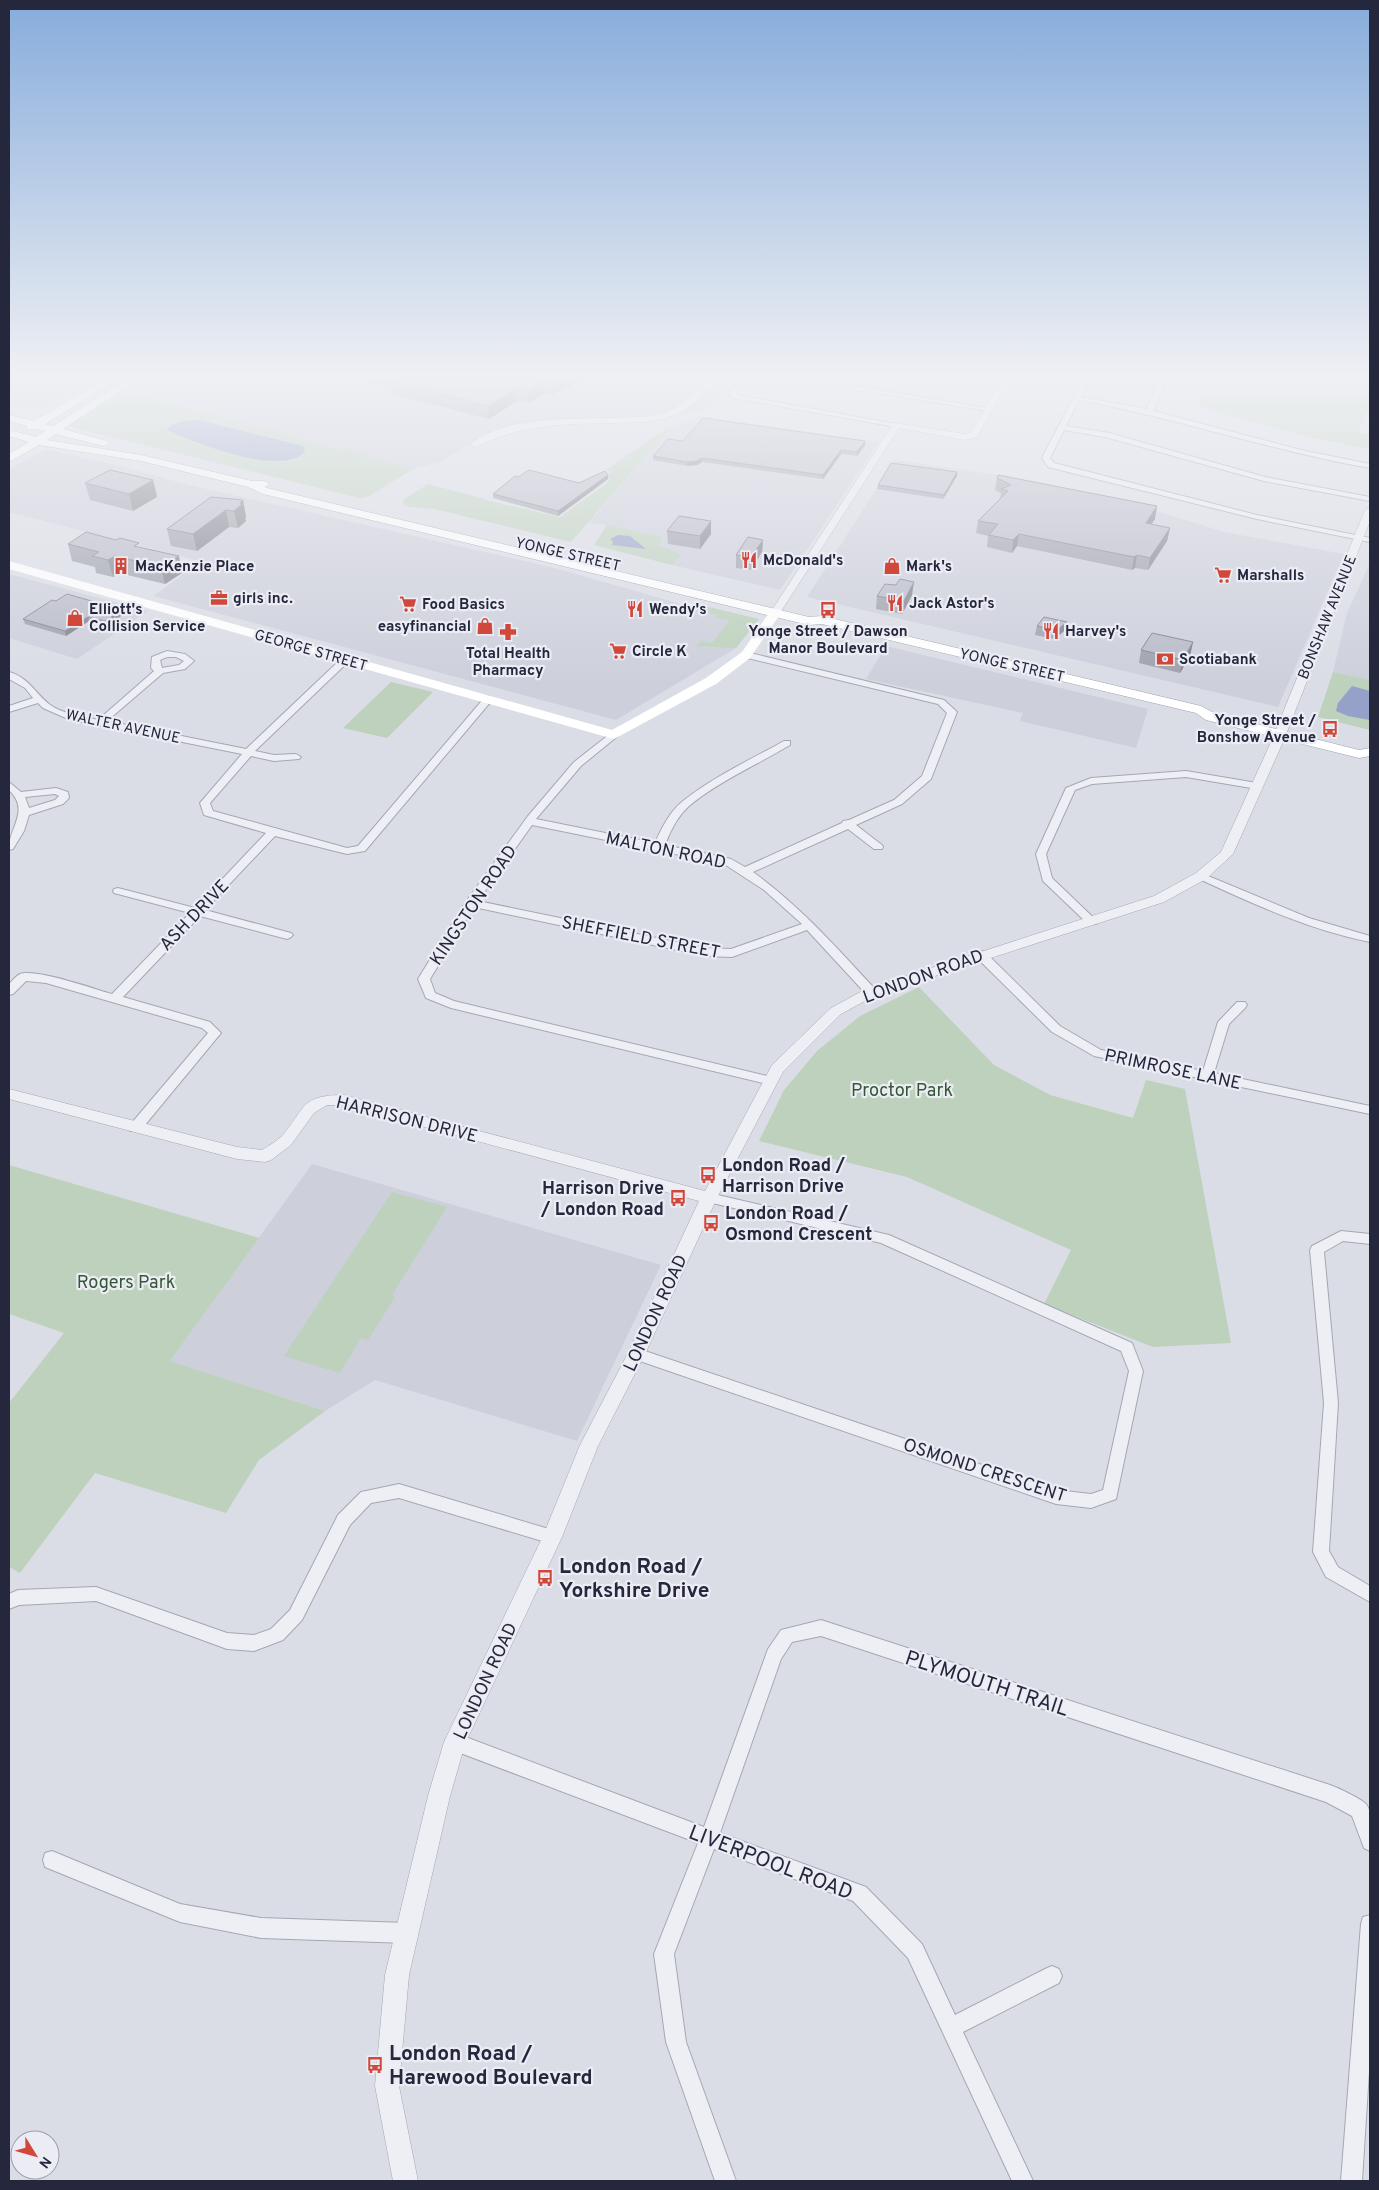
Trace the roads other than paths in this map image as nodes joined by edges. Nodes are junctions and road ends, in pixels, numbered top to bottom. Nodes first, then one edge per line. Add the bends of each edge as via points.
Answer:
1 (232, 479) edge
2 (862, 479) edge
3 (1107, 479) edge
4 (1261, 479) edge
5 (252, 484) junction
6 (1370, 499) edge
7 (1370, 510) edge
8 (1359, 538) junction
9 (1370, 540) edge
10 (9, 565) edge
11 (778, 609) junction
12 (746, 655) junction
13 (346, 660) junction
14 (188, 664) junction
15 (198, 667) dead end
16 (160, 671) junction
17 (9, 675) edge
18 (38, 699) junction
19 (488, 699) junction
20 (9, 709) edge
21 (101, 722) junction
22 (1282, 730) junction
23 (614, 735) junction
24 (787, 743) dead end
25 (1370, 751) edge
26 (249, 752) junction
27 (296, 757) dead end
28 (9, 785) edge
29 (1258, 786) junction
30 (19, 795) junction
31 (25, 814) junction
32 (530, 821) junction
33 (847, 824) junction
34 (273, 832) junction
35 (9, 847) edge
36 (659, 847) junction
37 (878, 847) dead end
38 (746, 871) junction
39 (1201, 876) junction
40 (118, 891) dead end
41 (470, 903) junction
42 (197, 912) junction
43 (1092, 922) junction
44 (809, 925) junction
45 (288, 935) dead end
46 (1370, 939) edge
47 (981, 954) junction
48 (9, 991) edge
49 (872, 992) junction
50 (114, 999) junction
51 (1241, 1005) dead end
52 (1207, 1076) junction
53 (771, 1082) junction
54 (9, 1094) edge
55 (1370, 1110) edge
56 (135, 1128) junction
57 (709, 1198) junction
58 (1370, 1239) edge
59 (636, 1354) junction
60 (552, 1537) junction
61 (1370, 1594) edge
62 (9, 1602) edge
63 (455, 1742) junction
64 (709, 1838) junction
65 (1370, 1842) edge
66 (52, 1860) dead end
67 (1370, 1924) edge
68 (407, 1933) junction
69 (1052, 1976) dead end
70 (950, 2028) junction
71 (399, 2178) edge
72 (725, 2181) edge
73 (1023, 2181) edge
74 (1351, 2181) edge

1 - 5 main road, YONGE STREET
2 - 11 street
3 - 8 street via 1257,517
4 - 6 street
5 - 11 main road, YONGE STREET via 297,489
5 - 11 main road, YONGE STREET via 263,491
7 - 8 street, BONSHAW AVENUE
8 - 9 street
8 - 22 street, BONSHAW AVENUE
10 - 13 main road, GEORGE STREET
11 - 12 main road, KINGSTON ROAD
11 - 22 main road, YONGE STREET via 809,621 822,620 1202,710 1211,717
12 - 23 main road, KINGSTON ROAD via 711,681
12 - 33 street via 940,702 952,712 926,778 898,802
13 - 19 main road, GEORGE STREET
13 - 26 street
14 - 15 street
14 - 16 street
14 - 16 street via 187,658 164,654 155,659 156,668
16 - 21 street
17 - 18 street, WALTER AVENUE via 28,686
18 - 20 street
18 - 21 street, WALTER AVENUE via 58,713
19 - 23 main road, GEORGE STREET
19 - 34 street via 361,849 348,850
21 - 26 street, WALTER AVENUE
22 - 25 main road, YONGE STREET via 1359,754
22 - 29 street, LONDON ROAD
23 - 32 street, KINGSTON ROAD via 574,768
24 - 36 street via 685,804 666,829
26 - 27 street, WALTER AVENUE via 274,758
26 - 34 street via 205,803 208,813
28 - 30 street
29 - 39 street, LONDON ROAD via 1227,854
29 - 43 street via 1186,774 1091,781 1071,788 1041,854 1047,880
30 - 31 street
30 - 31 street via 56,791 64,794 59,802
31 - 35 street via 21,828
32 - 36 street, MALTON ROAD
32 - 41 street, KINGSTON ROAD
33 - 37 street
33 - 38 street
34 - 42 street, ASH DRIVE
36 - 38 street, MALTON ROAD via 727,861
38 - 44 street, MALTON ROAD
39 - 43 street, LONDON ROAD via 1159,899
39 - 46 street via 1276,910
40 - 42 street
41 - 44 street, SHEFFIELD STREET via 705,952 732,953
41 - 53 street, KINGSTON ROAD via 424,980 430,995 451,1004
42 - 45 street
42 - 50 street, ASH DRIVE
43 - 47 street, LONDON ROAD
44 - 49 street, MALTON ROAD
47 - 49 street, LONDON ROAD
47 - 52 street, PRIMROSE LANE via 1056,1029 1098,1053
48 - 50 street via 23,977 46,979
49 - 53 street, LONDON ROAD via 836,1011 776,1069
50 - 56 street via 206,1024 215,1033
51 - 52 street via 1224,1022
52 - 55 street, PRIMROSE LANE
53 - 57 street, LONDON ROAD
54 - 56 street, HARRISON DRIVE
56 - 57 street, HARRISON DRIVE via 237,1153 265,1156 286,1141 309,1109 324,1100 344,1100
57 - 59 street, LONDON ROAD
57 - 59 street, OSMOND CRESCENT via 884,1239 1127,1347 1136,1371 1110,1494 1091,1501 1056,1497
58 - 61 street via 1341,1236 1317,1250 1331,1403 1321,1552 1332,1572
59 - 60 street, LONDON ROAD via 590,1445
60 - 62 street via 399,1492 368,1497 344,1520 296,1615 277,1636 254,1643 227,1641 96,1594 18,1598
60 - 63 street, LONDON ROAD
63 - 64 street, LIVERPOOL ROAD
63 - 68 street, LONDON ROAD
64 - 65 street, PLYMOUTH TRAIL via 774,1655 787,1636 821,1628 1330,1794 1359,1810
64 - 70 street, LIVERPOOL ROAD via 859,1894 915,1951
64 - 72 street, PLYMOUTH TRAIL via 664,1954 676,2042
66 - 68 street via 180,1913 261,1928
67 - 74 street
68 - 71 street, LONDON ROAD via 397,1975 387,2086
69 - 70 street
70 - 73 street, LIVERPOOL ROAD

